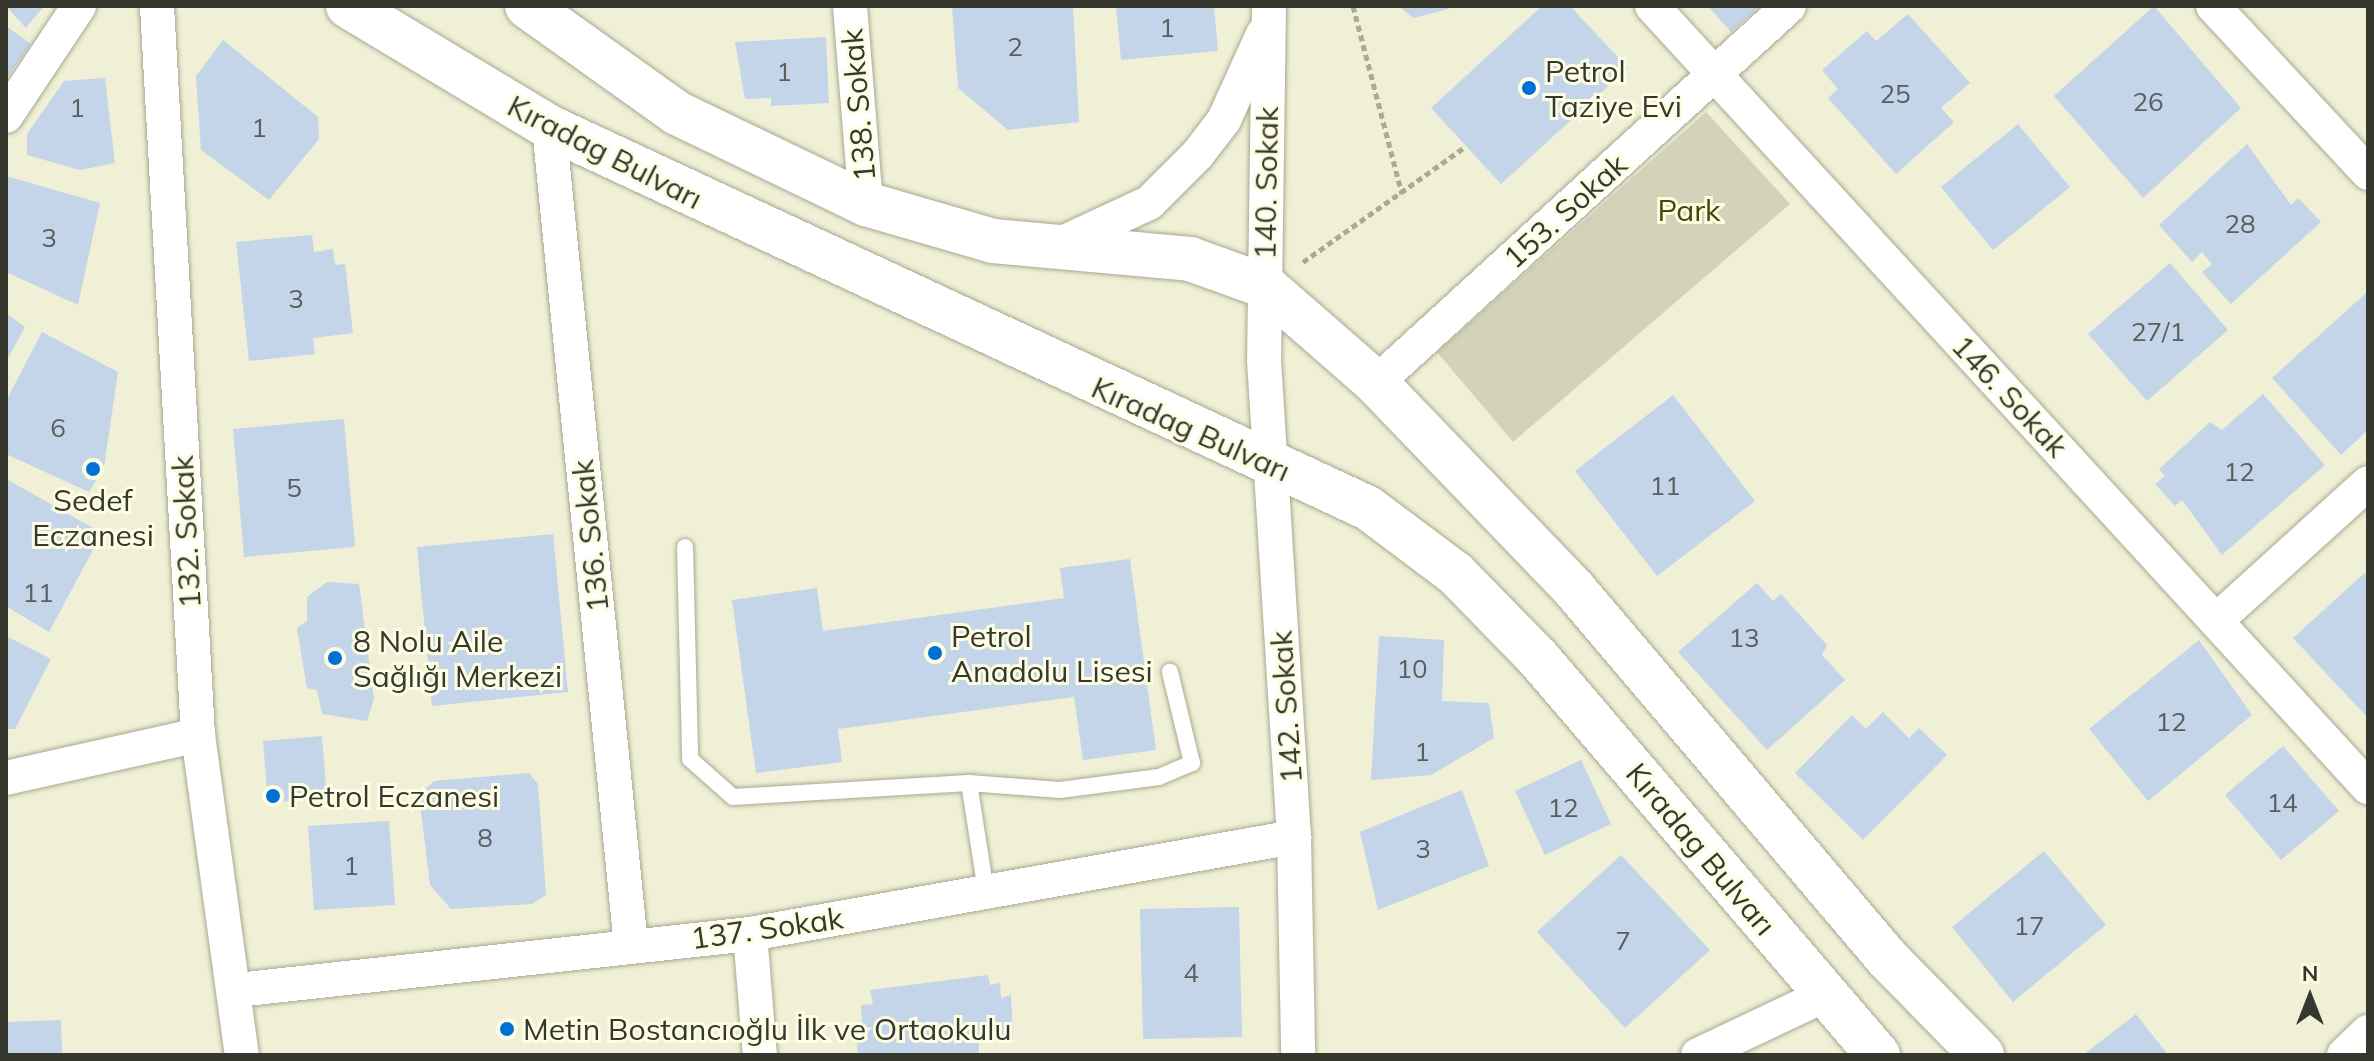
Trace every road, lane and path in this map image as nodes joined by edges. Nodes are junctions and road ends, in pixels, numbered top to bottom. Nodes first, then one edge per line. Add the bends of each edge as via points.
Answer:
1 (79, 6) edge
2 (157, 6) edge
3 (348, 6) edge
4 (527, 6) edge
5 (850, 6) edge
6 (1353, 6) edge
7 (1652, 6) edge
8 (1789, 6) edge
9 (2213, 6) edge
10 (1269, 14) edge
11 (1712, 78) junction
12 (6, 116) edge
13 (549, 127) junction
14 (1466, 146) dead end
15 (2368, 173) edge
16 (1402, 194) junction
17 (866, 204) junction
18 (1054, 247) junction
19 (1265, 286) junction
20 (1264, 360) joint
21 (1376, 383) junction
22 (1270, 465) junction
23 (2368, 483) edge
24 (685, 547) dead end
25 (2218, 619) junction
26 (1170, 672) dead end
27 (198, 735) junction
28 (6, 778) edge
29 (969, 783) junction
30 (2368, 787) edge
31 (1294, 837) junction
32 (986, 892) junction
33 (750, 934) junction
34 (631, 945) junction
35 (237, 990) junction
36 (1825, 995) junction
37 (2368, 1032) edge
38 (242, 1055) edge
39 (760, 1055) edge
40 (1298, 1055) edge
41 (1698, 1055) edge
42 (1878, 1055) edge
43 (1982, 1055) edge
44 (2344, 1055) edge

1 - 12 street
2 - 27 street, 132. Sokak
3 - 13 main road, Kıradag Bulvarı
4 - 17 main road via 677,113
5 - 17 street, 138. Sokak
6 - 16 path
7 - 11 street, 146. Sokak
8 - 11 street, 153. Sokak
9 - 15 street
10 - 18 street via 1224,120 1198,154 1149,203
10 - 19 street, 140. Sokak
11 - 21 street, 153. Sokak
11 - 25 street, 146. Sokak
13 - 22 main road, Kıradag Bulvarı
13 - 34 street, 136. Sokak
14 - 16 path
16 - 19 path
17 - 18 main road via 993,241
18 - 19 main road via 1190,259
19 - 20 street, 140. Sokak
19 - 21 main road
20 - 22 street, 142. Sokak
21 - 43 main road via 1574,589 1887,958
22 - 31 street, 142. Sokak
22 - 36 main road, Kıradag Bulvarı via 1368,508 1455,573 1538,658
23 - 25 street
24 - 29 lane via 690,759 705,776 733,797
25 - 30 street, 146. Sokak
26 - 29 lane via 1192,763 1159,777 1060,790
27 - 28 street
27 - 35 street, 132. Sokak
29 - 32 lane
31 - 32 street, 137. Sokak
31 - 40 street, 142. Sokak
32 - 33 street, 137. Sokak
33 - 34 street, 137. Sokak
33 - 39 street
34 - 35 street, 137. Sokak
35 - 38 street, 132. Sokak
36 - 41 street
36 - 42 main road, Kıradag Bulvarı
37 - 44 street

